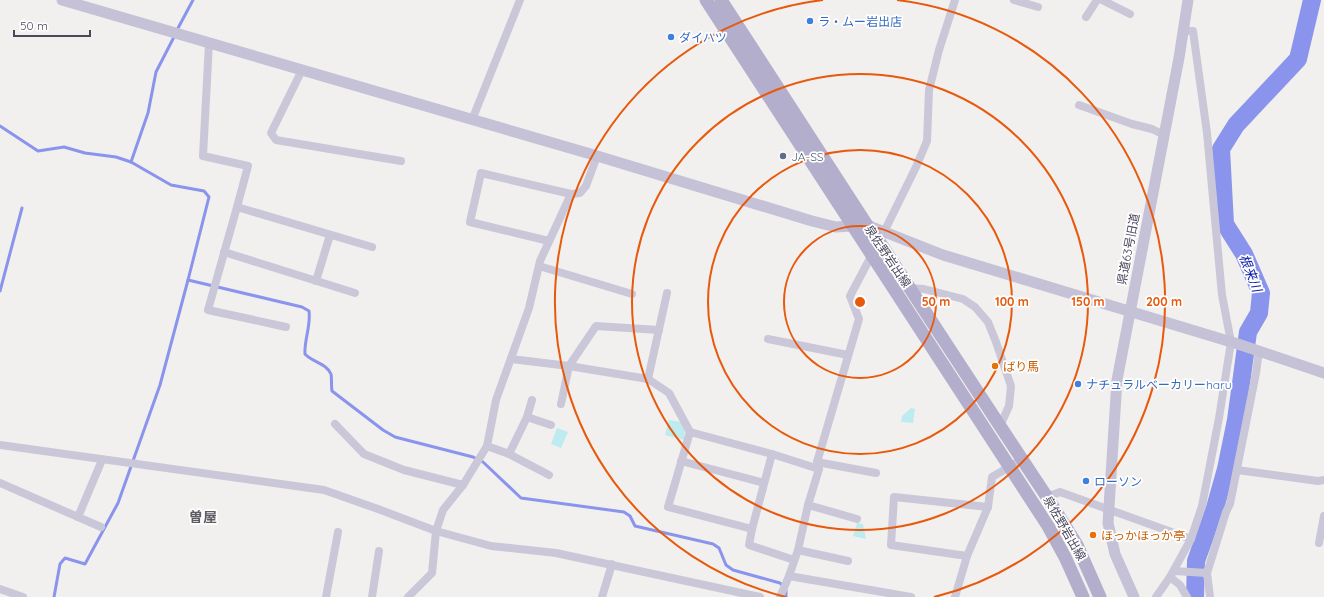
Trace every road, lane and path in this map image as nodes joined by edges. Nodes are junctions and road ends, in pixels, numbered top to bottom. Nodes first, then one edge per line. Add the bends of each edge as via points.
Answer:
1 (62, 0) edge
2 (520, 0) edge
3 (706, 0) edge
4 (721, 0) edge
5 (955, 0) edge
6 (1014, 0) edge
7 (1097, 0) edge
8 (1102, 0) edge
9 (1188, 0) edge
10 (1038, 7) dead end
11 (1130, 14) dead end
12 (1086, 17) dead end
13 (1184, 31) junction
14 (209, 43) junction
15 (302, 70) junction
16 (1079, 105) dead end
17 (472, 120) junction
18 (1164, 135) junction
19 (597, 156) junction
20 (402, 161) dead end
21 (572, 194) junction
22 (237, 207) junction
23 (852, 225) junction
24 (867, 225) junction
25 (330, 235) junction
26 (882, 236) junction
27 (549, 241) junction
28 (372, 247) dead end
29 (224, 252) junction
30 (872, 255) junction
31 (539, 266) junction
32 (316, 281) junction
33 (909, 288) junction
34 (355, 293) dead end
35 (666, 293) dead end
36 (632, 294) dead end
37 (1130, 311) junction
38 (286, 327) dead end
39 (658, 330) junction
40 (768, 338) dead end
41 (1234, 343) junction
42 (1257, 350) junction
43 (848, 355) junction
44 (511, 359) junction
45 (569, 366) junction
46 (1324, 373) edge
47 (648, 379) junction
48 (532, 400) dead end
49 (561, 404) dead end
50 (527, 418) junction
51 (335, 424) dead end
52 (551, 425) dead end
53 (1000, 426) junction
54 (690, 432) junction
55 (0, 445) edge
56 (487, 446) junction
57 (509, 454) junction
58 (772, 454) junction
59 (1023, 459) junction
60 (102, 460) junction
61 (682, 461) junction
62 (818, 466) junction
63 (1010, 467) junction
64 (1237, 470) junction
65 (876, 473) dead end
66 (549, 475) dead end
67 (1324, 480) edge
68 (0, 483) edge
69 (764, 483) junction
70 (463, 485) junction
71 (1047, 497) junction
72 (808, 505) junction
73 (988, 507) junction
74 (1110, 510) junction
75 (78, 517) junction
76 (1324, 519) edge
77 (857, 520) dead end
78 (101, 527) dead end
79 (752, 530) junction
80 (436, 531) junction
81 (338, 532) dead end
82 (1191, 539) junction
83 (1319, 543) dead end
84 (798, 550) junction
85 (379, 551) dead end
86 (967, 556) junction
87 (794, 560) junction
88 (848, 562) dead end
89 (612, 564) junction
90 (1205, 573) junction
91 (1172, 574) junction
92 (784, 587) edge
93 (0, 589) edge
94 (23, 597) edge
95 (326, 597) edge
96 (372, 597) edge
97 (408, 597) edge
98 (602, 597) edge
99 (760, 597) edge
100 (911, 597) edge
101 (955, 597) edge
102 (1083, 597) edge
103 (1100, 597) edge
104 (1134, 597) edge
105 (1156, 597) edge
106 (1187, 597) edge
107 (1210, 597) edge

1 - 14 street
2 - 17 street
3 - 23 main road, 泉佐野岩出線
4 - 24 main road, 泉佐野岩出線
5 - 26 street via 929,90 927,141
6 - 10 street
7 - 12 street
8 - 11 street
9 - 13 street, 県道63号旧道
13 - 18 street, 県道63号旧道
13 - 41 street via 1193,31 1207,133 1222,295
14 - 15 street
14 - 22 street via 203,156 248,166
15 - 17 street
15 - 20 street via 270,133 276,140
16 - 18 street
17 - 19 street
18 - 37 street, 県道63号旧道
19 - 21 street via 586,186 580,193
19 - 23 street via 812,221 836,227
21 - 27 street
21 - 27 street via 481,173 470,222
22 - 25 street
22 - 29 street
23 - 24 street
23 - 30 main road, 泉佐野岩出線
24 - 26 main road, 泉佐野岩出線
25 - 28 street
25 - 32 street
26 - 30 street
26 - 33 main road, 泉佐野岩出線
26 - 37 street
27 - 31 street
29 - 32 street
29 - 38 street via 208,310
30 - 43 street via 850,296 859,319
30 - 63 main road, 泉佐野岩出線
31 - 36 street
31 - 44 street via 529,308
32 - 34 street
33 - 53 main road, 泉佐野岩出線
33 - 53 street via 924,289 963,299 976,307 988,322 1011,386 1009,406
35 - 39 street
37 - 41 street
37 - 74 street, 県道63号旧道 via 1117,380
39 - 45 street via 596,326
39 - 47 street
40 - 43 street
41 - 42 street
41 - 82 street via 1202,506
42 - 46 street
42 - 64 street via 1256,373
43 - 62 street
44 - 45 street
44 - 56 street via 496,400
45 - 47 street
45 - 49 street
47 - 54 street via 670,393
48 - 50 street
50 - 52 street
50 - 57 street
51 - 70 street via 364,454 404,470
53 - 59 main road, 泉佐野岩出線
54 - 58 street
54 - 61 street
55 - 60 street
56 - 57 street
56 - 70 street
57 - 66 street
58 - 62 street
58 - 69 street
59 - 63 street
59 - 71 main road, 泉佐野岩出線
60 - 75 street
60 - 80 street via 324,490
61 - 69 street
61 - 79 street via 668,507
62 - 65 street
62 - 72 street
63 - 73 street via 992,477
63 - 102 main road, 泉佐野岩出線 via 1048,526
64 - 67 street
64 - 90 street via 1230,504
68 - 75 street
69 - 79 street
70 - 80 street via 444,510
71 - 74 street via 1060,492
71 - 103 main road, 泉佐野岩出線 via 1077,545
72 - 77 street
72 - 84 street
73 - 86 street
73 - 86 street via 894,497 891,545
74 - 82 street
74 - 104 street, 県道63号旧道 via 1108,523 1115,554
75 - 78 street
76 - 83 street
79 - 87 street via 749,545
80 - 89 street via 491,546 556,553
80 - 97 street via 432,573
81 - 95 street
82 - 91 street
84 - 87 street
84 - 88 street
85 - 96 street
86 - 101 street
87 - 92 street
89 - 98 street
89 - 99 street
90 - 91 street
90 - 107 street
91 - 105 street
91 - 106 street
92 - 100 street
93 - 94 street

